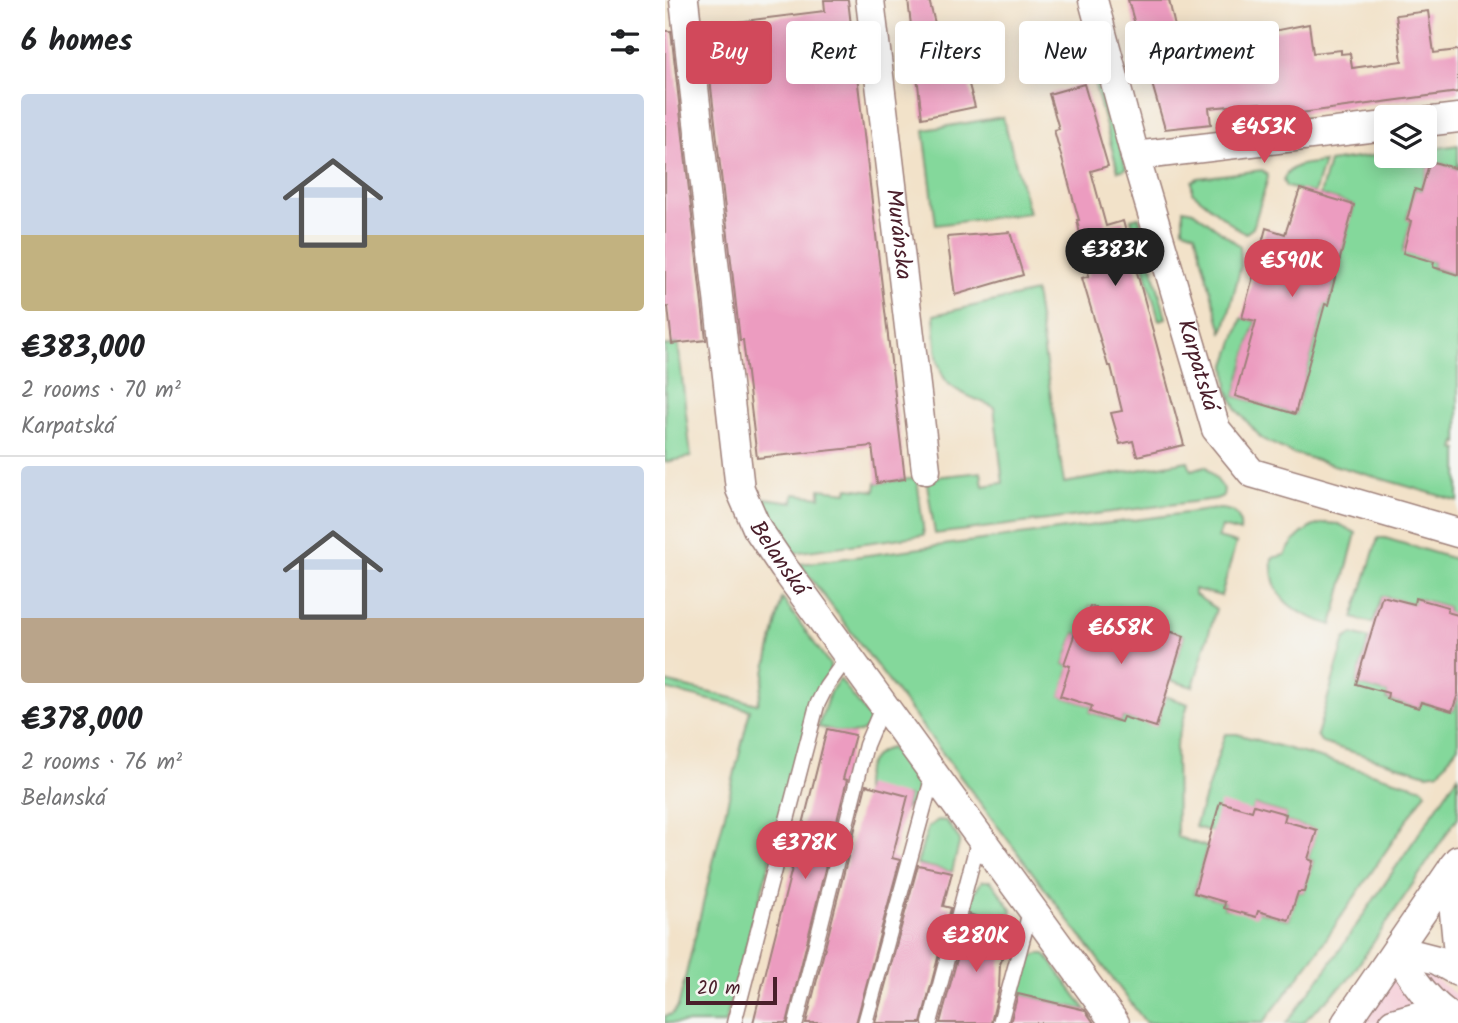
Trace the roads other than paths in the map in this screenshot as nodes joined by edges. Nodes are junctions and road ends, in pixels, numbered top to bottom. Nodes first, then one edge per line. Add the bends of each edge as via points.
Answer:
1 (684, 0) edge
2 (870, 0) edge
3 (1093, 0) edge
4 (1458, 118) edge
5 (1437, 121) edge
6 (1374, 127) edge
7 (1135, 156) junction
8 (926, 470) dead end
9 (1458, 533) edge
10 (848, 656) junction
11 (883, 705) junction
12 (933, 774) junction
13 (980, 837) junction
14 (1456, 862) edge
15 (1031, 908) junction
16 (1398, 950) junction
17 (1458, 954) edge
18 (1458, 972) edge
19 (1451, 1018) edge
20 (1110, 1022) edge
21 (734, 1023) edge
22 (796, 1023) edge
23 (865, 1023) edge
24 (930, 1023) edge
25 (1000, 1023) edge
26 (1346, 1023) edge
27 (1393, 1023) edge

1 - 10 street, Belanská via 740,489 757,528
2 - 8 street, Muránska
3 - 7 street, Karpatská
4 - 5 street
6 - 7 street
7 - 9 street, Karpatská via 1216,429 1235,454 1252,473
10 - 11 street, Belanská
10 - 21 lane via 817,705
11 - 12 street, Belanská
11 - 22 lane via 866,745
12 - 13 street, Belanská
12 - 23 lane
13 - 15 street, Belanská
13 - 24 lane
14 - 16 street
14 - 17 street
15 - 20 street, Belanská
15 - 25 lane
16 - 18 street via 1437,960
16 - 19 street via 1416,983
16 - 26 street
19 - 27 street via 1425,1014

